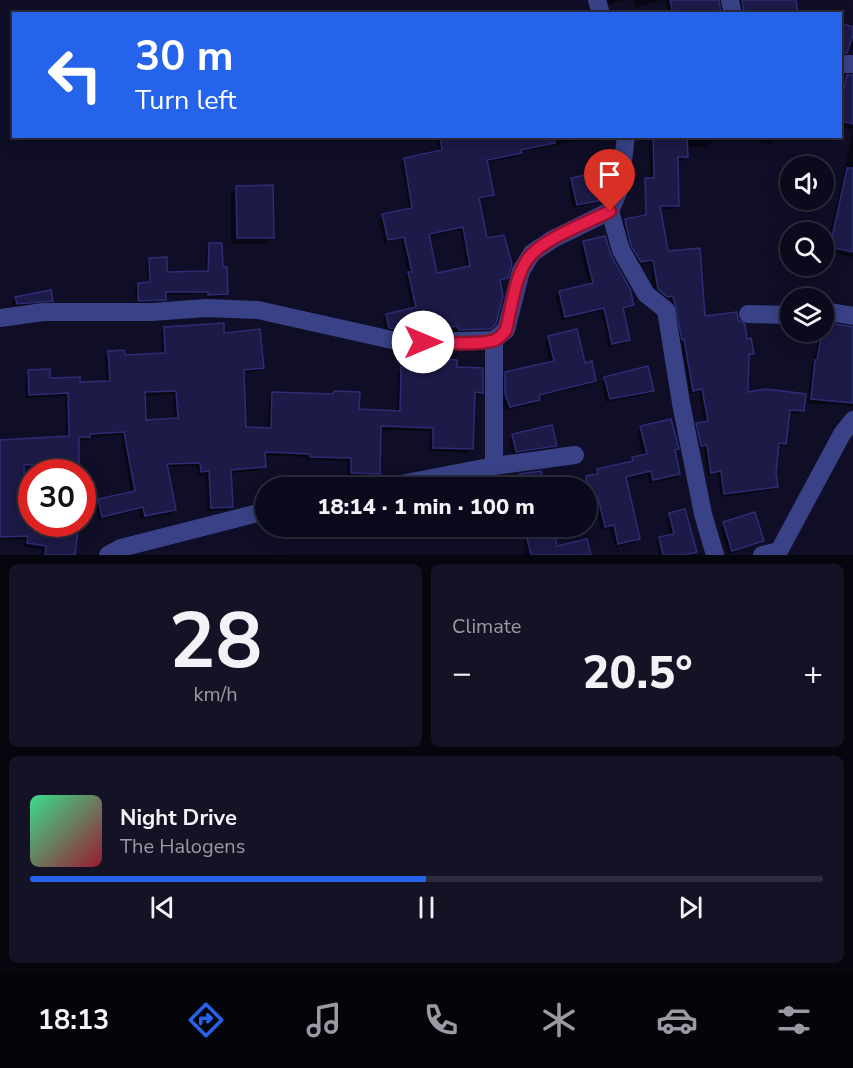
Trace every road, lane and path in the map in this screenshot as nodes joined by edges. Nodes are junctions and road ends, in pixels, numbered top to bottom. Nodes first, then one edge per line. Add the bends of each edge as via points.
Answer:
1 (626, 138) edge
2 (610, 211) junction
3 (834, 313) edge
4 (748, 314) dead end
5 (780, 315) edge
6 (853, 316) edge
7 (0, 318) edge
8 (494, 340) junction
9 (853, 420) edge
10 (575, 455) dead end
11 (494, 466) junction
12 (437, 477) edge
13 (255, 514) edge
14 (108, 555) edge
15 (714, 555) edge
16 (762, 555) edge

1 - 2 street via 620,188
2 - 8 street via 532,253 521,271 506,330
2 - 15 street via 621,250 646,294 666,310 681,403
3 - 6 street
4 - 5 street
7 - 8 street via 43,312 258,310 392,340
8 - 11 street
9 - 16 street via 779,551
10 - 11 street
11 - 12 street
13 - 14 street via 121,548

